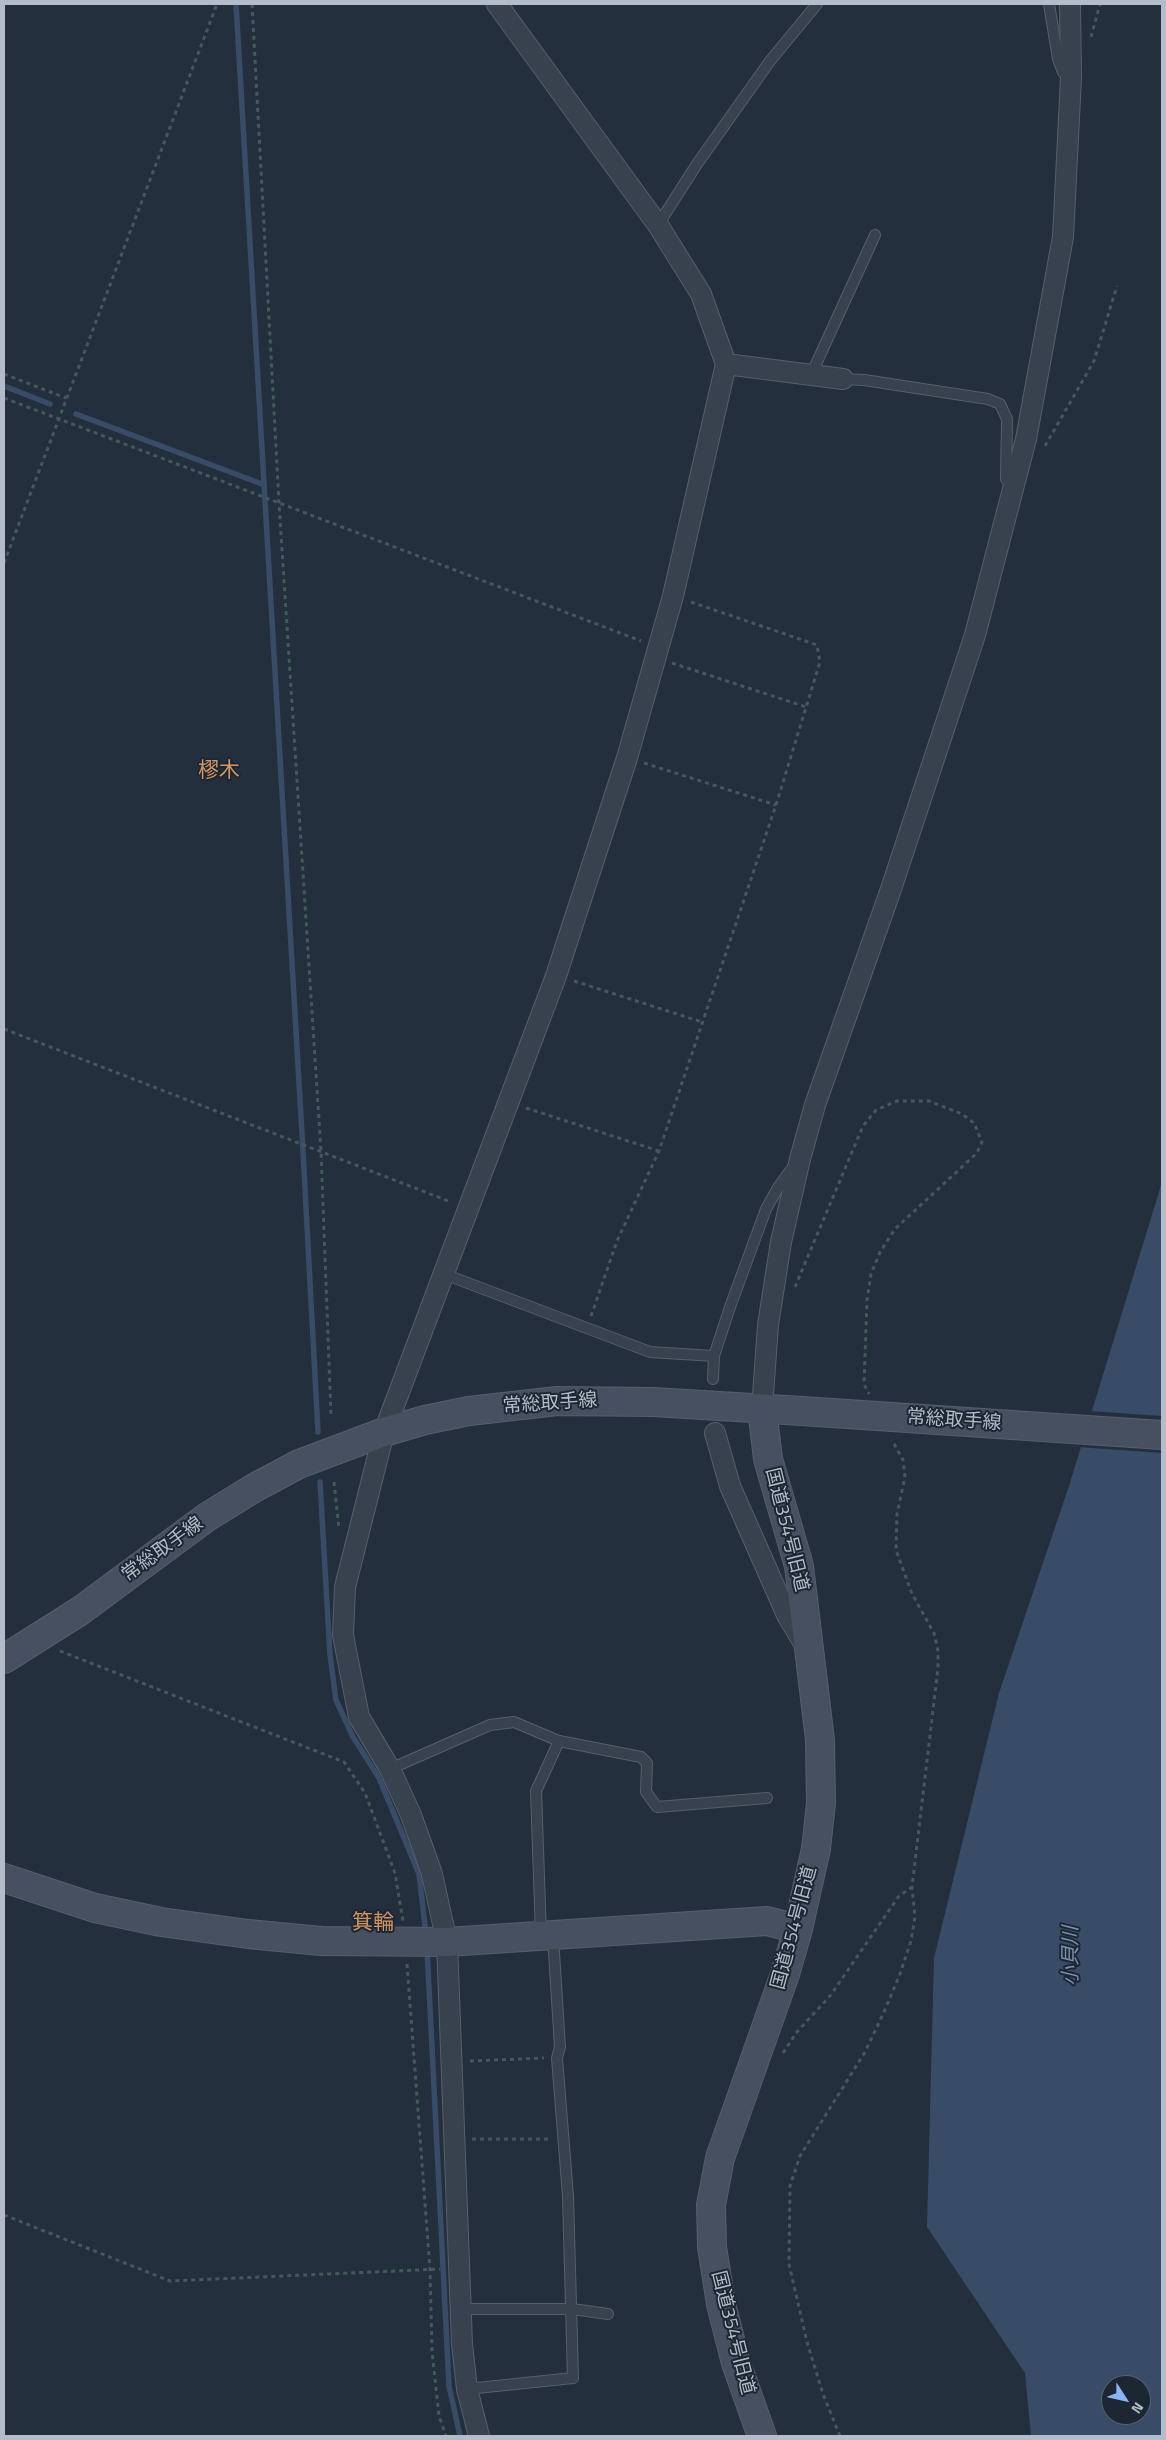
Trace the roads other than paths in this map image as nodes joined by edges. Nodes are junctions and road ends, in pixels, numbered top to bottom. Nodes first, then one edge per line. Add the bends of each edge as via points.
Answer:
1 (497, 4) edge
2 (817, 4) edge
3 (1050, 4) edge
4 (1070, 4) edge
5 (1071, 78) junction
6 (658, 225) junction
7 (875, 235) dead end
8 (726, 364) junction
9 (811, 374) junction
10 (843, 379) joint
11 (1013, 488) junction
12 (800, 1159) junction
13 (444, 1274) junction
14 (714, 1356) junction
15 (713, 1379) dead end
16 (762, 1410) junction
17 (384, 1432) junction
18 (715, 1433) dead end
19 (1162, 1434) edge
20 (810, 1653) junction
21 (4, 1659) edge
22 (559, 1741) junction
23 (390, 1769) junction
24 (767, 1798) dead end
25 (4, 1878) edge
26 (798, 1928) junction
27 (547, 1937) junction
28 (427, 1942) junction
29 (462, 2309) junction
30 (572, 2309) junction
31 (608, 2314) dead end
32 (467, 2389) junction
33 (479, 2436) edge
34 (762, 2436) edge

1 - 6 street
2 - 6 lane via 770,61
3 - 5 lane via 1058,59
4 - 5 street
5 - 11 street via 1063,237 1026,440
6 - 8 street via 701,294
7 - 9 lane
8 - 9 street
8 - 13 street via 673,596 627,758 556,976
9 - 10 street
10 - 11 lane via 988,399 1000,404 1007,419 1006,479
11 - 12 street via 975,635 891,890 815,1105
12 - 14 lane via 778,1186 766,1209
12 - 16 street via 781,1242 768,1325
13 - 14 lane via 650,1352
13 - 17 street
14 - 15 lane
16 - 17 street, 常総取手線 via 654,1402 557,1401 469,1412
16 - 19 street, 常総取手線, bridge
16 - 20 street, 国道354号旧道 via 768,1459 799,1566
17 - 21 street, 常総取手線 via 299,1464 254,1488 207,1517 80,1611
17 - 23 street via 345,1587 344,1636 359,1717
18 - 20 street via 730,1486 787,1615
20 - 26 street, 国道354号旧道 via 820,1740 820,1804 816,1849
22 - 23 lane via 514,1722 501,1723
22 - 24 lane via 641,1757 647,1763 646,1792 657,1807
22 - 27 lane via 536,1791
23 - 28 street via 432,1874
25 - 28 street via 95,1908 161,1922 312,1940
26 - 27 street via 767,1922
26 - 34 street, 国道354号旧道 via 720,2158 712,2205 712,2247 721,2304 736,2363
27 - 28 street
27 - 30 lane via 560,2047 557,2058
28 - 29 street via 450,2061
29 - 30 lane
29 - 32 street
30 - 31 lane
30 - 32 lane via 574,2378
32 - 33 street

